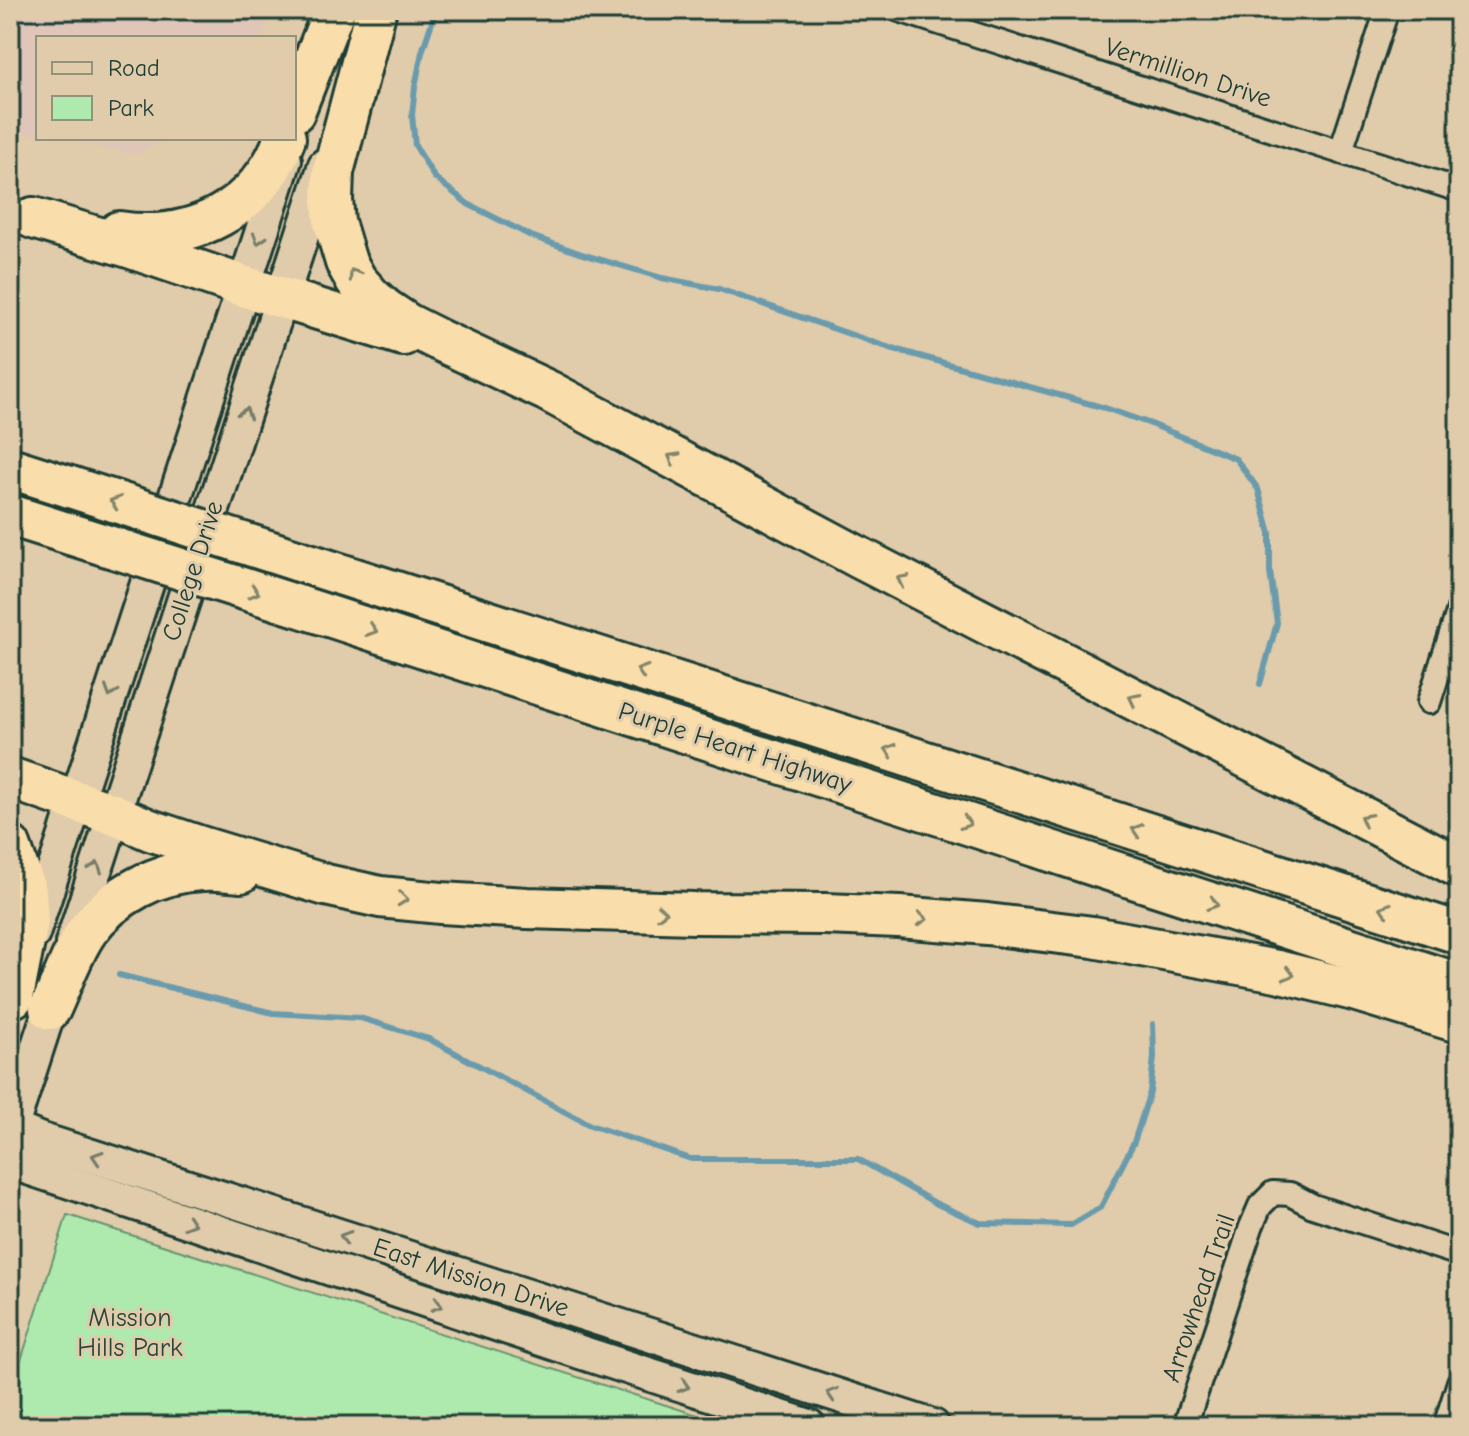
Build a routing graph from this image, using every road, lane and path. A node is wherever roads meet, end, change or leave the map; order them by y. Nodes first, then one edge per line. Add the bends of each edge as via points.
1 (334, 10) edge
2 (899, 10) edge
3 (1387, 10) edge
4 (375, 11) edge
5 (296, 107) edge
6 (296, 126) edge
7 (284, 140) edge
8 (291, 140) edge
9 (1341, 151) junction
10 (1459, 190) edge
11 (22, 216) edge
12 (243, 286) junction
13 (282, 298) junction
14 (487, 362) junction
15 (10, 468) edge
16 (10, 515) edge
17 (1459, 609) edge
18 (1429, 702) dead end
19 (10, 778) edge
20 (76, 801) junction
21 (113, 814) junction
22 (10, 846) edge
23 (1459, 867) edge
24 (326, 885) junction
25 (1459, 933) edge
26 (1459, 984) edge
27 (24, 1005) edge
28 (1459, 1022) edge
29 (10, 1129) edge
30 (10, 1162) edge
31 (1459, 1254) edge
32 (1459, 1382) edge
33 (809, 1426) edge
34 (933, 1426) edge
35 (1185, 1426) edge
36 (1445, 1426) edge

1 - 5 highway
1 - 6 main road
2 - 9 street, Vermillion Drive
3 - 9 street
4 - 13 main road, College Drive
14 -> 4 highway via 386,310 356,280 339,241 333,172
7 - 11 highway via 261,183 245,199 183,231 131,234
8 -> 12 main road, College Drive
9 - 10 street, Vermillion Drive
11 - 12 highway
12 - 13 highway
12 -> 20 main road, College Drive
13 - 14 highway
21 -> 13 main road, College Drive
23 -> 14 highway
25 -> 15 highway, Purple Heart Highway, bridge
16 -> 26 highway, Purple Heart Highway, bridge
17 - 18 street
19 - 20 highway
20 - 21 highway
20 - 27 main road, College Drive
21 - 24 highway
27 -> 21 main road, College Drive
22 - 27 highway via 26,891
24 - 27 highway via 204,869 150,881 115,901
24 -> 28 highway via 441,903 899,917 1093,937 1277,971
27 - 29 main road, College Drive
34 -> 29 main road, East Mission Drive
30 -> 33 main road, East Mission Drive
31 - 35 street, Arrowhead Trail via 1290,1194 1273,1193 1251,1227
32 - 36 street

